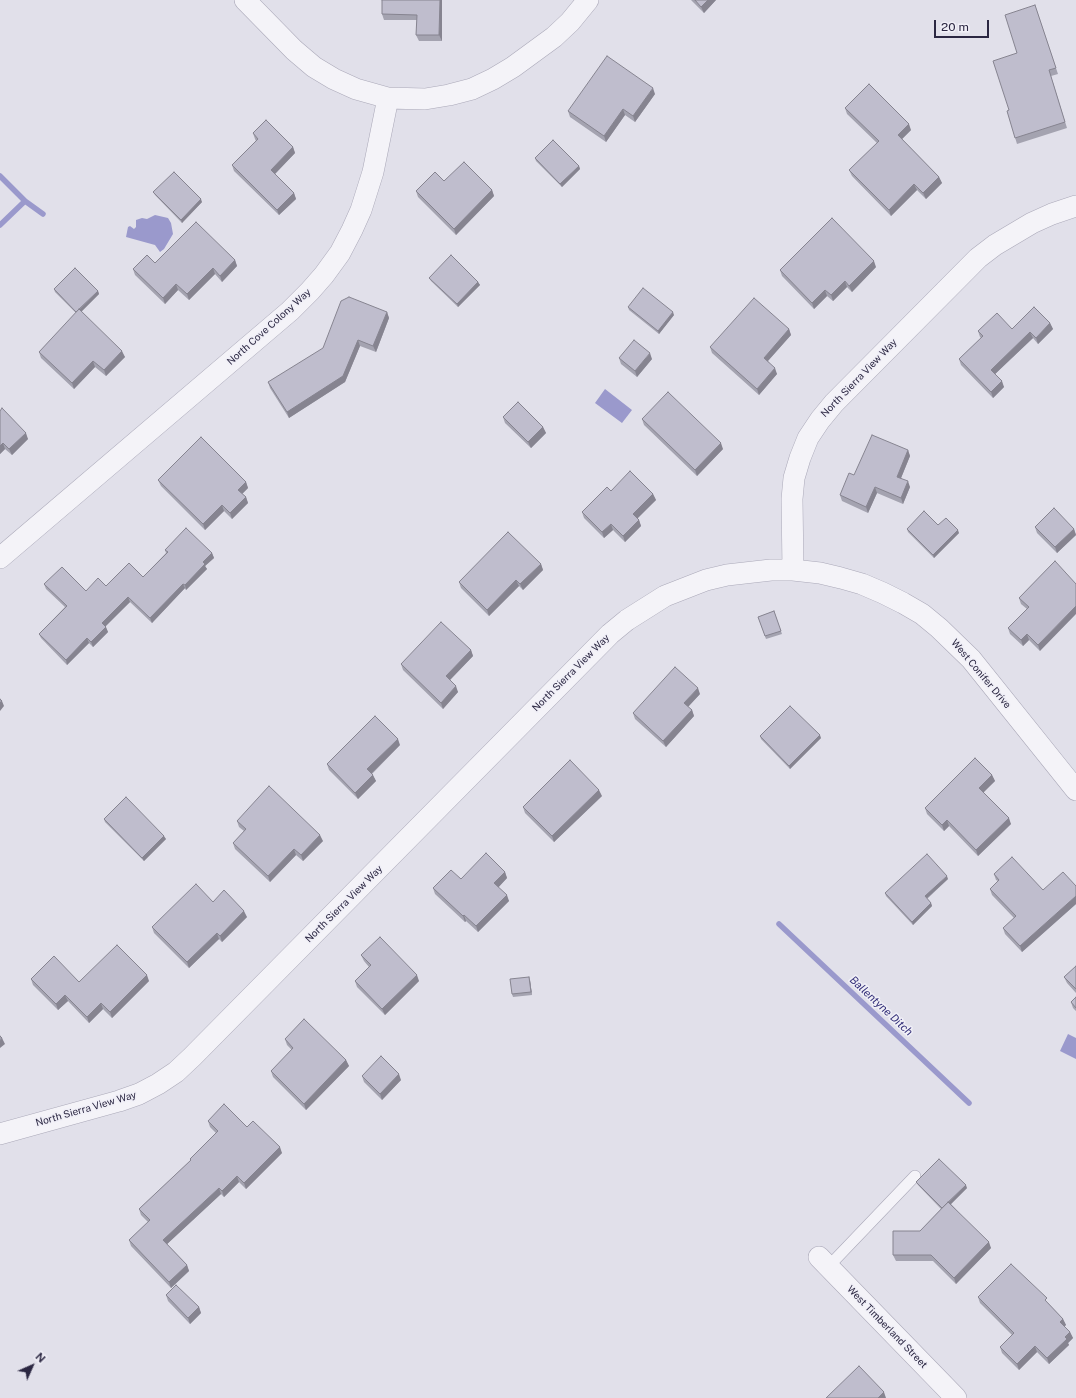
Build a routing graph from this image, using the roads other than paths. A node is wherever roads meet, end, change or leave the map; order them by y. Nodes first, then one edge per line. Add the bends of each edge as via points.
1 (245, 0) edge
2 (588, 0) edge
3 (388, 98) junction
4 (1076, 206) edge
5 (0, 558) edge
6 (793, 570) junction
7 (1076, 790) edge
8 (0, 1134) edge
9 (916, 1176) dead end
10 (823, 1262) joint
11 (956, 1398) edge

1 - 3 street via 314,67 356,89
2 - 3 street via 570,22 554,36 493,79 472,89 449,95
3 - 5 street, North Cove Colony Way via 373,172 361,210 340,253 324,275 290,311
4 - 6 street, North Sierra View Way via 1032,223 978,258 820,420 808,438 794,478
6 - 7 street, West Conifer Drive via 820,573 869,587 922,614 971,659
6 - 8 street, North Sierra View Way via 749,572 706,580 665,596 627,620 610,634 176,1072 139,1094
9 - 10 lane
10 - 11 street, West Timberland Street

